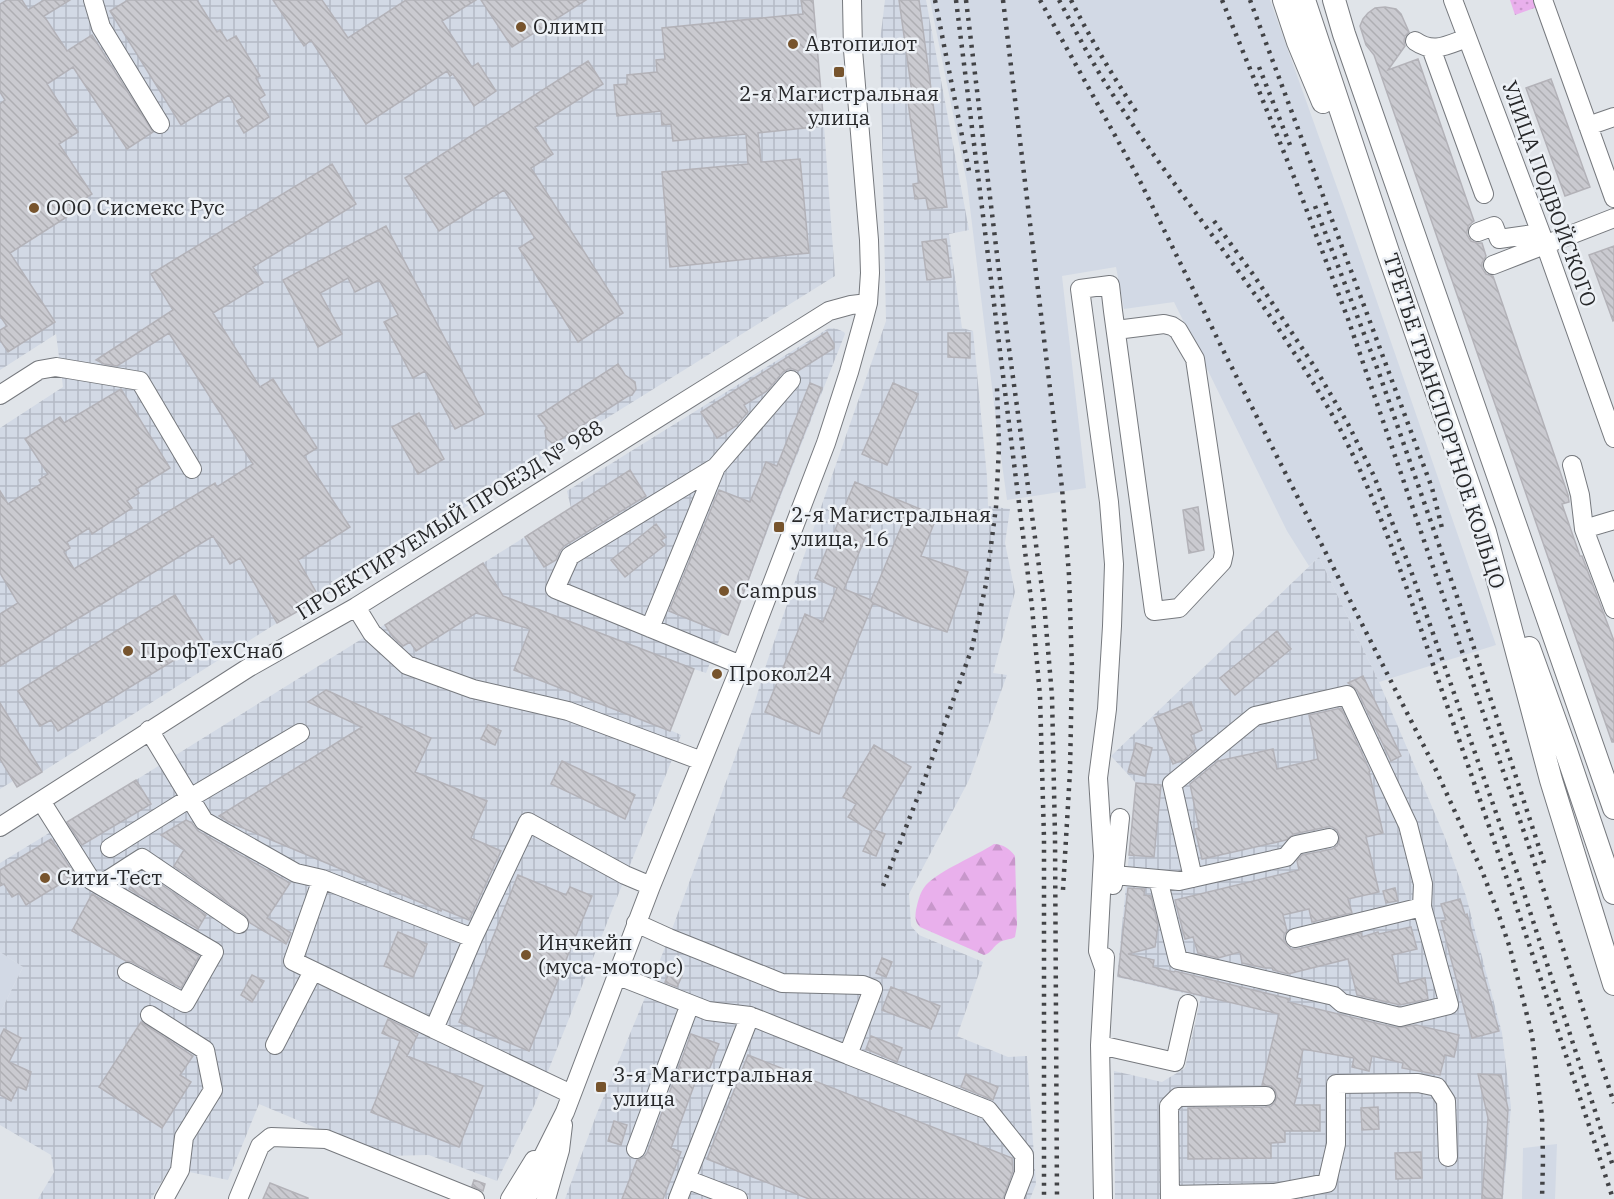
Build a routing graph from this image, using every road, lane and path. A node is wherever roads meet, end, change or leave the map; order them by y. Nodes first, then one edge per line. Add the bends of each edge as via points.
1 (93, 0) edge
2 (852, 0) edge
3 (1284, 0) edge
4 (1304, 0) edge
5 (1334, 0) edge
6 (1543, 0) edge
7 (1460, 3) edge
8 (1467, 38) junction
9 (1614, 117) edge
10 (160, 124) dead end
11 (1588, 126) junction
12 (1484, 194) dead end
13 (1614, 198) edge
14 (1614, 218) edge
15 (1478, 232) dead end
16 (1542, 239) junction
17 (1389, 255) junction
18 (1493, 266) dead end
19 (868, 303) junction
20 (1116, 330) junction
21 (791, 380) dead end
22 (0, 395) edge
23 (1614, 438) edge
24 (1572, 465) dead end
25 (716, 467) junction
26 (192, 469) dead end
27 (1614, 520) edge
28 (1584, 529) junction
29 (1485, 532) junction
30 (356, 607) junction
31 (1614, 609) edge
32 (650, 628) junction
33 (741, 665) junction
34 (149, 730) junction
35 (300, 733) dead end
36 (702, 761) junction
37 (190, 798) junction
38 (40, 801) junction
39 (1614, 808) edge
40 (1120, 818) dead end
41 (0, 827) edge
42 (1329, 838) dead end
43 (110, 848) dead end
44 (1114, 875) junction
45 (1193, 878) junction
46 (322, 879) junction
47 (1158, 879) junction
48 (100, 885) junction
49 (651, 886) junction
50 (1614, 893) edge
51 (1422, 907) junction
52 (636, 923) junction
53 (239, 924) dead end
54 (473, 938) junction
55 (1295, 938) dead end
56 (1104, 968) junction
57 (313, 971) junction
58 (127, 972) dead end
59 (616, 975) junction
60 (1614, 984) edge
61 (690, 1004) junction
62 (1188, 1004) dead end
63 (150, 1015) dead end
64 (750, 1016) junction
65 (434, 1029) junction
66 (275, 1045) dead end
67 (1100, 1045) junction
68 (848, 1055) junction
69 (571, 1094) junction
70 (1266, 1096) dead end
71 (564, 1114) junction
72 (636, 1149) dead end
73 (1448, 1157) dead end
74 (686, 1179) junction
75 (1170, 1197) edge
76 (468, 1198) edge
77 (164, 1199) edge
78 (238, 1199) edge
79 (510, 1199) edge
80 (527, 1199) edge
81 (546, 1199) edge
82 (678, 1199) edge
83 (738, 1199) edge
84 (1014, 1199) edge
85 (1103, 1199) edge

1 - 10 street via 101,27
2 - 19 street via 869,240
3 - 17 main road via 1307,64
4 - 17 main road, ТРЕТЬЕ ТРАНСПОРТНОЕ КОЛЬЦО
5 - 39 main road, ТРЕТЬЕ ТРАНСПОРТНОЕ КОЛЬЦО
6 - 11 street
7 - 8 street, УЛИЦА ПОДВОЙСКОГО
8 - 12 street via 1437,48 1423,45
8 - 16 street, УЛИЦА ПОДВОЙСКОГО
9 - 11 street
11 - 13 street
14 - 16 street
15 - 16 street via 1494,226 1499,240
16 - 18 street
16 - 23 street, УЛИЦА ПОДВОЙСКОГО
17 - 29 main road, ТРЕТЬЕ ТРАНСПОРТНОЕ КОЛЬЦО
19 - 30 street, ПРОЕКТИРУЕМЫЙ ПРОЕЗД № 988 via 829,311
19 - 33 street via 826,443
20 - 20 street via 1154,611 1179,608 1222,562 1224,553 1195,359 1172,326
20 - 56 street via 1110,285 1080,288 1114,564 1098,778 1103,856 1098,951
21 - 25 street
22 - 26 street via 39,370 56,367 140,381
24 - 28 street
25 - 32 street
25 - 32 street via 570,556 555,589
27 - 28 street
28 - 31 street
29 - 50 main road, ТРЕТЬЕ ТРАНСПОРТНОЕ КОЛЬЦО
29 - 60 main road, ТРЕТЬЕ ТРАНСПОРТНОЕ КОЛЬЦО via 1551,780
30 - 34 street, ПРОЕКТИРУЕМЫЙ ПРОЕЗД № 988
30 - 36 street via 372,633 406,665 472,689 568,711
32 - 33 street
33 - 36 street
34 - 37 street
34 - 38 street, ПРОЕКТИРУЕМЫЙ ПРОЕЗД № 988
35 - 37 street
36 - 49 street
37 - 43 street
37 - 46 street via 204,821 296,873
38 - 41 street, ПРОЕКТИРУЕМЫЙ ПРОЕЗД № 988
38 - 48 street via 91,880
40 - 44 street
42 - 45 street via 1296,845 1286,857
44 - 47 street
44 - 56 street
45 - 47 street
45 - 51 street via 1172,784 1255,716 1347,696 1408,825 1423,884
46 - 54 street
46 - 57 street via 293,962
47 - 51 street via 1178,960 1334,996 1342,1003 1400,1017 1449,1005
48 - 53 street via 142,858
48 - 58 street via 214,952 185,1003
49 - 52 street
49 - 54 street via 528,822
51 - 55 street
52 - 59 street
52 - 68 street via 782,983 873,989
54 - 65 street
56 - 67 street
57 - 65 street
57 - 66 street
59 - 61 street
59 - 69 street
61 - 64 street via 708,1011
61 - 72 street
62 - 67 street via 1175,1062
63 - 77 street via 205,1050 213,1090 184,1137 180,1170
64 - 68 street
64 - 74 street
65 - 69 street
67 - 85 street
68 - 84 street via 988,1110 1024,1155 1024,1173
69 - 71 street
70 - 75 street via 1178,1097 1169,1106
71 - 79 street
71 - 80 street
71 - 81 street via 560,1150
73 - 75 street via 1446,1101 1437,1087 1418,1083 1336,1084 1336,1144 1327,1183 1274,1193
74 - 82 street
74 - 83 street
76 - 78 street via 326,1139 271,1137 260,1146

